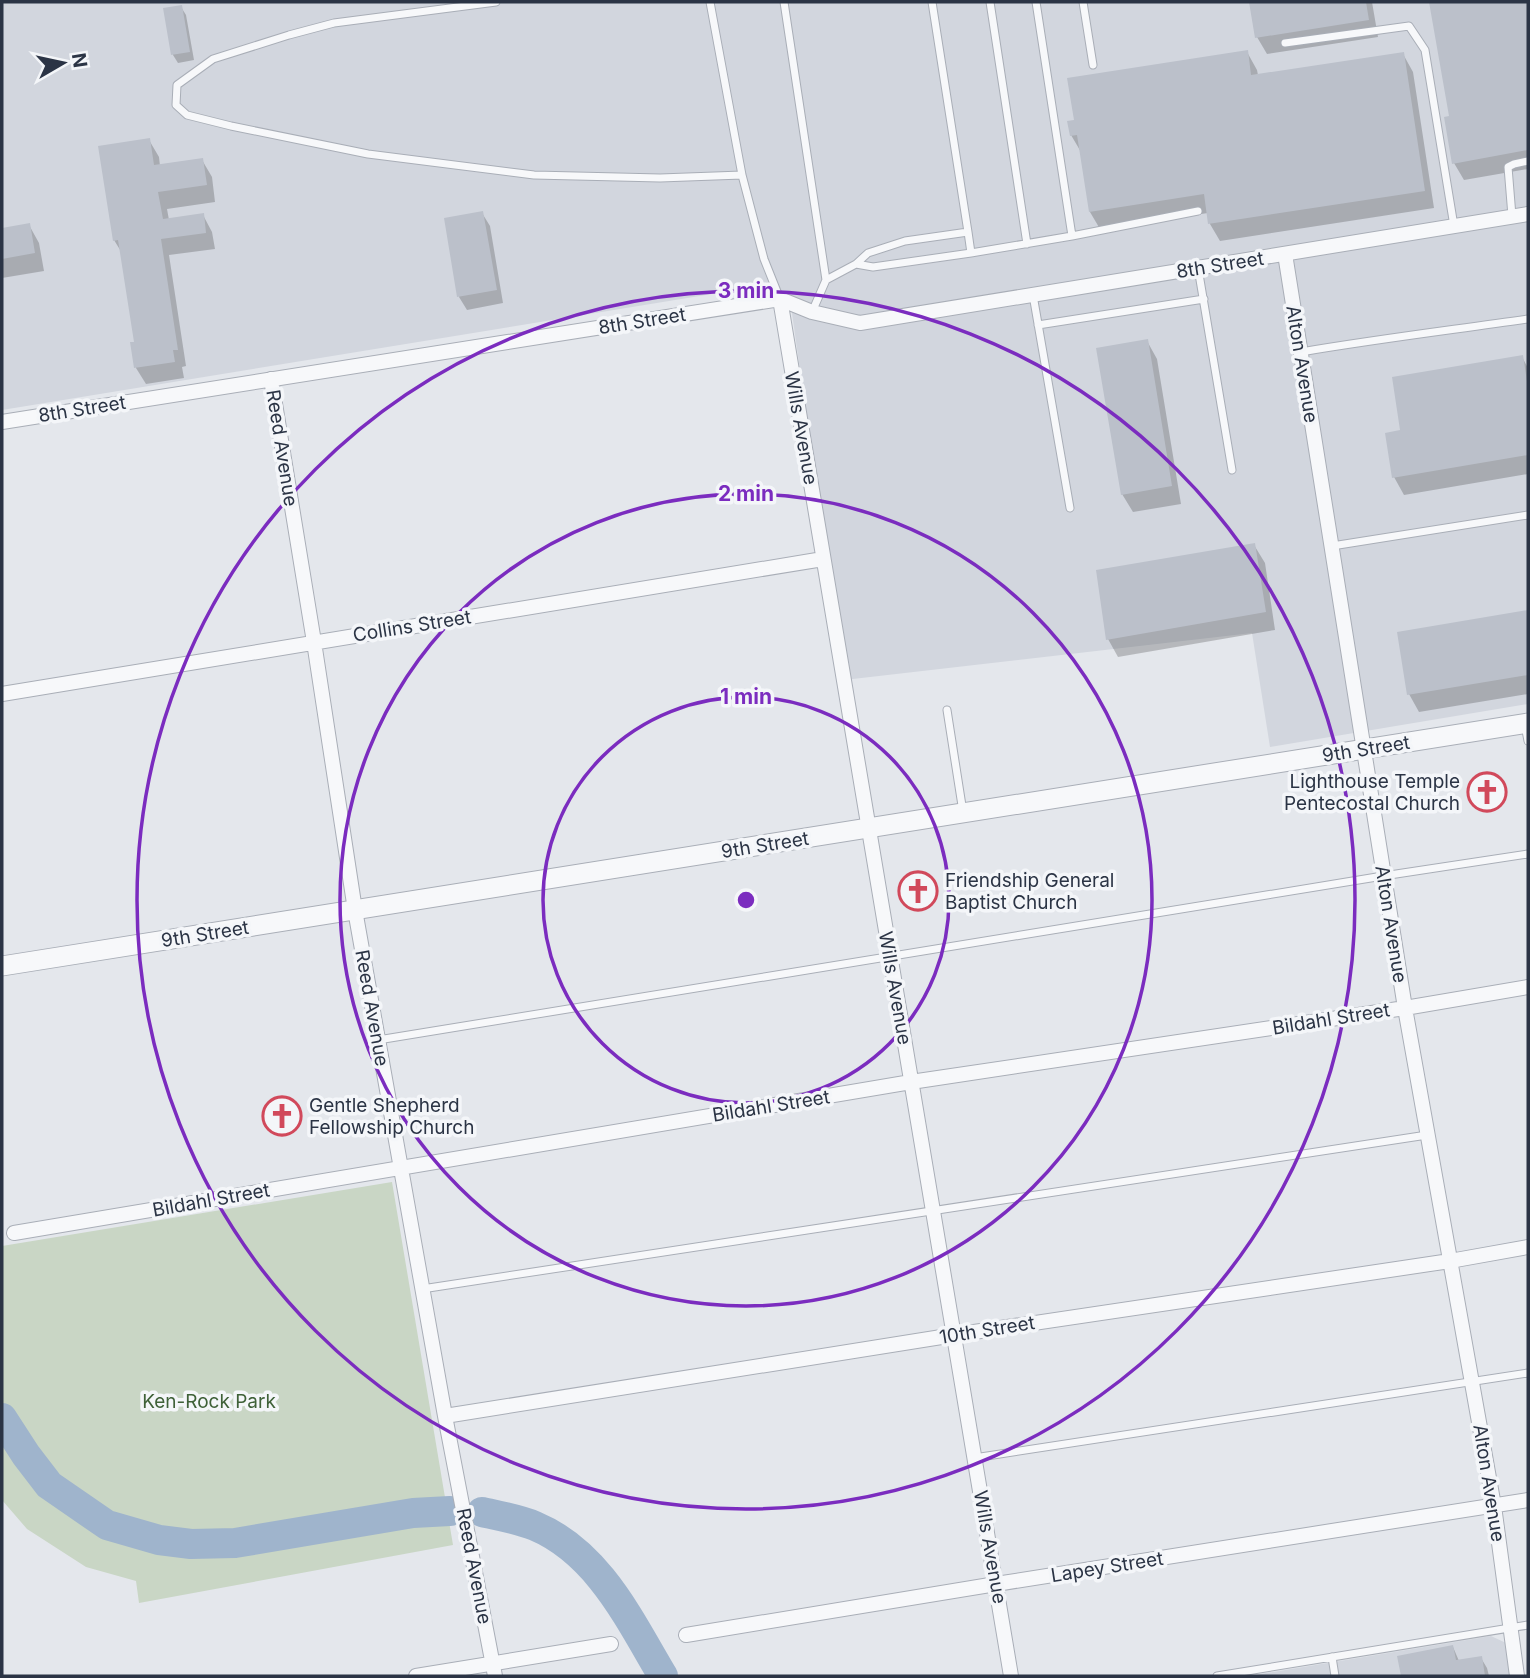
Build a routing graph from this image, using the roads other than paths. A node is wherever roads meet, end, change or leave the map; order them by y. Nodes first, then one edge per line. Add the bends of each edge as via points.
1 (496, 2) edge
2 (710, 2) edge
3 (784, 2) edge
4 (932, 2) edge
5 (989, 2) edge
6 (1036, 2) edge
7 (1083, 2) edge
8 (1285, 43) dead end
9 (1093, 65) dead end
10 (1528, 161) edge
11 (742, 175) junction
12 (1198, 211) dead end
13 (1528, 214) edge
14 (1512, 216) junction
15 (1454, 226) junction
16 (968, 232) junction
17 (1072, 236) junction
18 (1027, 244) junction
19 (971, 253) junction
20 (1285, 254) junction
21 (856, 264) junction
22 (1198, 268) junction
23 (826, 280) junction
24 (1033, 295) junction
25 (779, 299) junction
26 (1204, 299) junction
27 (812, 312) junction
28 (1528, 319) edge
29 (1038, 325) junction
30 (1300, 352) junction
31 (271, 379) junction
32 (2, 422) edge
33 (1232, 470) dead end
34 (1070, 508) dead end
35 (1528, 514) edge
36 (1331, 546) junction
37 (823, 559) junction
38 (314, 642) junction
39 (2, 694) edge
40 (947, 709) dead end
41 (1527, 729) edge
42 (1363, 749) junction
43 (963, 813) junction
44 (869, 828) junction
45 (1528, 854) edge
46 (1383, 876) junction
47 (355, 910) junction
48 (890, 956) junction
49 (2, 966) edge
50 (1528, 987) edge
51 (1405, 1008) junction
52 (378, 1040) junction
53 (911, 1083) junction
54 (1427, 1135) junction
55 (400, 1167) junction
56 (933, 1211) junction
57 (14, 1233) dead end
58 (1528, 1247) edge
59 (1450, 1261) junction
60 (422, 1289) junction
61 (954, 1335) junction
62 (1528, 1373) edge
63 (1471, 1381) junction
64 (445, 1416) junction
65 (974, 1458) junction
66 (1528, 1500) edge
67 (1494, 1506) junction
68 (996, 1584) junction
69 (1528, 1625) edge
70 (1510, 1628) junction
71 (686, 1635) dead end
72 (611, 1644) dead end
73 (1332, 1657) junction
74 (1286, 1665) junction
75 (494, 1670) edge
76 (416, 1676) edge
77 (1011, 1676) edge
78 (1217, 1676) edge
79 (1287, 1676) edge
80 (1335, 1676) edge
81 (1517, 1676) edge

1 - 11 lane via 334,23 213,59 177,85 176,105 187,115 343,149 534,175
2 - 11 lane
3 - 23 lane
4 - 16 lane
5 - 18 lane
6 - 17 lane
7 - 9 lane
8 - 15 lane via 1409,26 1425,50
10 - 14 lane via 1508,167
11 - 25 lane
12 - 17 lane
13 - 14 street, 8th Street
14 - 15 street, 8th Street
15 - 20 street, 8th Street
16 - 19 lane
16 - 21 lane via 905,241 868,253
17 - 18 lane
18 - 19 lane
19 - 21 lane via 873,267
20 - 22 street, 8th Street
20 - 30 street, Alton Avenue
21 - 23 lane
22 - 24 street, 8th Street
22 - 26 lane
23 - 27 lane
24 - 27 street, 8th Street via 860,323
24 - 29 lane
25 - 27 street, 8th Street
25 - 31 street, 8th Street
25 - 37 street, Wills Avenue
26 - 29 lane
26 - 33 lane
28 - 30 lane
29 - 34 lane
30 - 36 street, Alton Avenue
31 - 32 street, 8th Street
31 - 38 street, Reed Avenue
35 - 36 lane
36 - 42 street, Alton Avenue
37 - 38 street, Collins Street
37 - 44 street, Wills Avenue
38 - 39 street, Collins Street
38 - 47 street, Reed Avenue
40 - 43 lane
41 - 42 street, 9th Street
42 - 43 street, 9th Street
42 - 46 street, Alton Avenue
43 - 44 street, 9th Street
44 - 47 street, 9th Street
44 - 48 street, Wills Avenue
45 - 46 lane
46 - 48 lane
46 - 51 street, Alton Avenue
47 - 49 street, 9th Street
47 - 52 street, Reed Avenue
48 - 52 lane
48 - 53 street, Wills Avenue
50 - 51 street, Bildahl Street
51 - 53 street, Bildahl Street
51 - 54 street, Alton Avenue
52 - 55 street, Reed Avenue
53 - 55 street, Bildahl Street
53 - 56 street, Wills Avenue
54 - 56 lane
54 - 59 street, Alton Avenue
55 - 57 street, Bildahl Street
55 - 60 street, Reed Avenue
56 - 60 lane
56 - 61 street, Wills Avenue
58 - 59 street, 10th Street
59 - 61 street, 10th Street
59 - 63 street, Alton Avenue
60 - 64 street, Reed Avenue
61 - 64 street, 10th Street
61 - 65 street, Wills Avenue
62 - 63 lane
63 - 65 lane
63 - 67 street, Alton Avenue
64 - 75 street, Reed Avenue
65 - 68 street, Wills Avenue
66 - 67 street, Lapey Street
67 - 68 street, Lapey Street
67 - 70 street, Alton Avenue
68 - 71 street, Lapey Street
68 - 77 street, Wills Avenue
69 - 70 lane
70 - 73 lane
70 - 81 street, Alton Avenue
72 - 75 street
73 - 74 lane
73 - 80 lane
74 - 78 lane
74 - 79 lane
75 - 76 street

